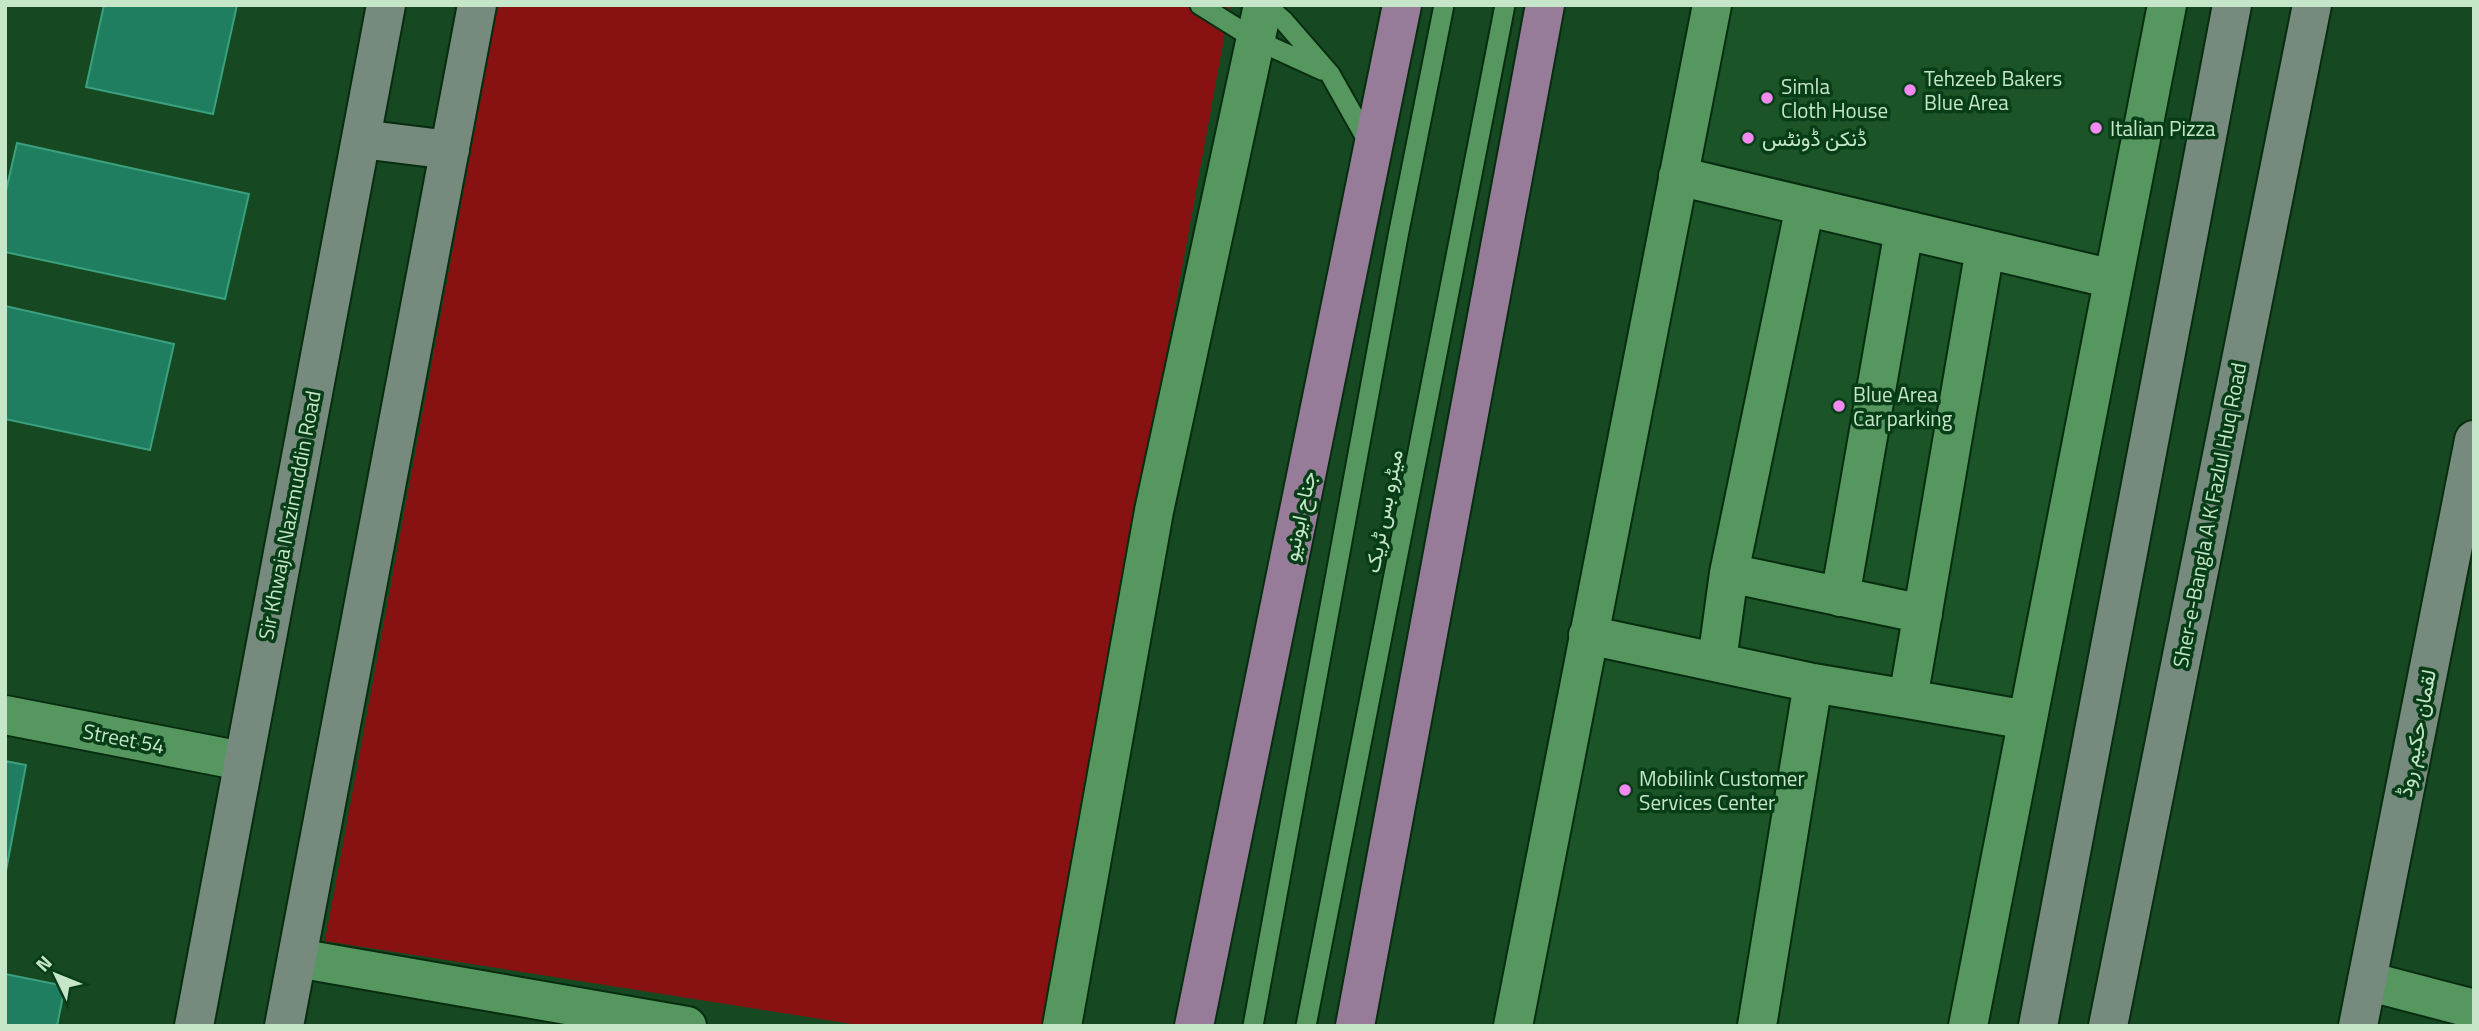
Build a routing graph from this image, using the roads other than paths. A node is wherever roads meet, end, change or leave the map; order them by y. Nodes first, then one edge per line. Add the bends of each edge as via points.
1 (386, 5) edge
2 (477, 5) edge
3 (1200, 5) edge
4 (1402, 5) edge
5 (1444, 5) edge
6 (1505, 5) edge
7 (1545, 5) edge
8 (1712, 5) edge
9 (2167, 5) edge
10 (2232, 5) edge
11 (2312, 5) edge
12 (1262, 17) edge
13 (1330, 74) junction
14 (360, 139) junction
15 (450, 150) junction
16 (1373, 152) junction
17 (1678, 176) junction
18 (1805, 206) junction
19 (1904, 230) junction
20 (1986, 249) junction
21 (2113, 279) junction
22 (2474, 440) edge
23 (1729, 573) junction
24 (1840, 597) junction
25 (1923, 614) junction
26 (1588, 635) junction
27 (1717, 661) junction
28 (1813, 683) junction
29 (1908, 699) junction
30 (5, 715) edge
31 (2027, 720) junction
32 (242, 761) junction
33 (297, 958) junction
34 (2367, 981) junction
35 (2474, 1009) edge
36 (194, 1026) edge
37 (284, 1026) edge
38 (687, 1026) edge
39 (1062, 1026) edge
40 (1195, 1026) edge
41 (1253, 1026) edge
42 (1306, 1026) edge
43 (1355, 1026) edge
44 (1513, 1026) edge
45 (1757, 1026) edge
46 (1968, 1026) edge
47 (2038, 1026) edge
48 (2108, 1026) edge
49 (2358, 1026) edge

1 - 14 main road, Sir Khwaja Nazimuddin Road
2 - 15 main road
3 - 12 lane
4 - 16 main road, جناح ایونیو
5 - 41 lane, میٹرو بس ٹریک
6 - 42 lane, میٹرو بس ٹریک
7 - 43 main road
8 - 17 street
9 - 21 street
10 - 47 main road
11 - 48 main road, Sher-e-Bangla A K Fazlul Huq Road
12 - 13 lane
12 - 13 lane via 1283,20
12 - 39 street via 1154,511
13 - 16 lane
14 - 15 main road
14 - 32 main road, Sir Khwaja Nazimuddin Road
15 - 33 main road
16 - 40 main road, جناح ایونیو
17 - 18 street
17 - 26 street
18 - 19 street
18 - 23 street
19 - 20 street
19 - 24 street
20 - 21 street
20 - 25 street
21 - 31 street
22 - 34 main road, لقمان حکیم روڈ
23 - 24 street
23 - 27 street
24 - 25 street
25 - 29 street
26 - 27 street
26 - 44 street
27 - 28 street
28 - 29 street
28 - 45 street
29 - 31 street
30 - 32 street, Street 54
31 - 46 street
32 - 36 main road, Sir Khwaja Nazimuddin Road
33 - 37 main road
33 - 38 street
34 - 35 street
34 - 49 main road, لقمان حکیم روڈ

